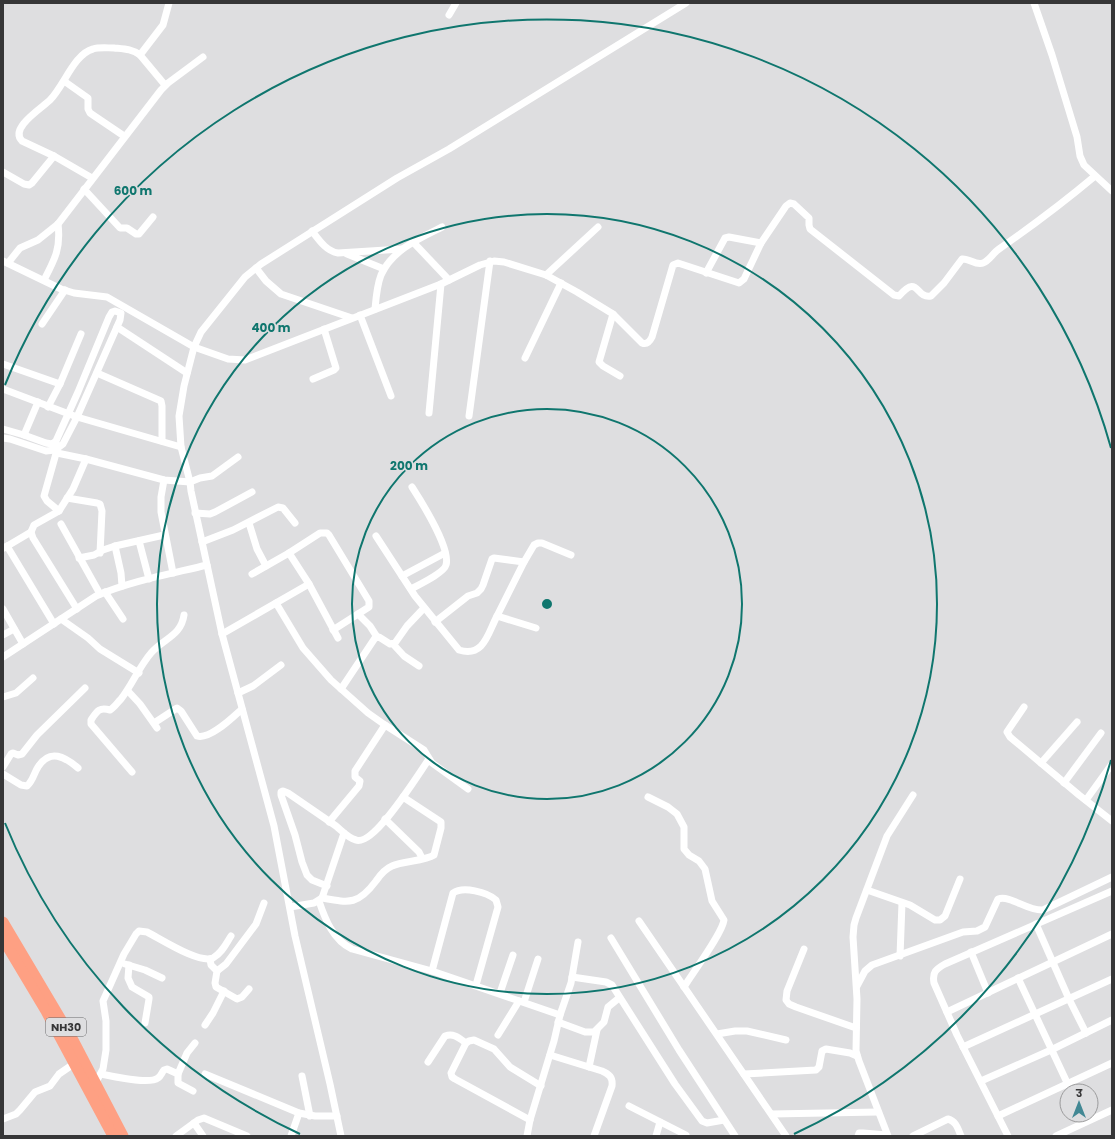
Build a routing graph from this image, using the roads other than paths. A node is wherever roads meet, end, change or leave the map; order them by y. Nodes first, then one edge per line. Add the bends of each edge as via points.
1 (169, 3) edge
2 (456, 3) edge
3 (686, 3) edge
4 (1034, 3) edge
5 (450, 15) dead end
6 (140, 54) junction
7 (203, 57) dead end
8 (64, 81) junction
9 (165, 85) junction
10 (124, 136) junction
11 (54, 156) junction
12 (3, 172) edge
13 (1095, 176) junction
14 (92, 178) junction
15 (84, 189) junction
16 (1112, 191) edge
17 (153, 217) dead end
18 (58, 224) junction
19 (442, 227) dead end
20 (598, 227) dead end
21 (312, 231) junction
22 (413, 242) junction
23 (761, 243) junction
24 (402, 249) junction
25 (345, 254) junction
26 (490, 261) junction
27 (5, 263) edge
28 (256, 268) junction
29 (384, 269) junction
30 (706, 273) junction
31 (546, 275) junction
32 (44, 280) junction
33 (449, 280) junction
34 (560, 283) junction
35 (441, 284) junction
36 (65, 290) junction
37 (375, 309) junction
38 (613, 314) junction
39 (360, 315) junction
40 (352, 318) junction
41 (42, 324) dead end
42 (117, 327) junction
43 (324, 329) junction
44 (81, 334) dead end
45 (194, 347) junction
46 (525, 358) dead end
47 (4, 367) edge
48 (97, 373) junction
49 (188, 373) junction
50 (620, 376) dead end
51 (314, 379) dead end
52 (60, 384) junction
53 (3, 389) edge
54 (391, 396) dead end
55 (38, 402) junction
56 (48, 407) junction
57 (429, 413) dead end
58 (69, 414) junction
59 (469, 416) dead end
60 (77, 417) junction
61 (3, 429) edge
62 (24, 435) junction
63 (3, 438) edge
64 (56, 440) junction
65 (162, 440) junction
66 (181, 447) junction
67 (57, 451) junction
68 (238, 457) dead end
69 (86, 459) junction
70 (164, 480) junction
71 (190, 482) junction
72 (412, 487) dead end
73 (252, 492) dead end
74 (67, 498) junction
75 (59, 511) junction
76 (196, 512) junction
77 (249, 523) junction
78 (295, 523) dead end
79 (61, 524) dead end
80 (31, 532) junction
81 (164, 535) junction
82 (376, 536) dead end
83 (139, 541) junction
84 (202, 542) junction
85 (115, 546) junction
86 (5, 547) edge
87 (100, 553) junction
88 (445, 553) junction
89 (289, 554) junction
90 (571, 555) dead end
91 (79, 558) junction
92 (524, 562) junction
93 (207, 565) junction
94 (266, 566) junction
95 (173, 573) junction
96 (252, 574) dead end
97 (402, 576) junction
98 (148, 580) junction
99 (309, 584) junction
100 (122, 586) junction
101 (411, 589) junction
102 (102, 593) junction
103 (276, 603) junction
104 (424, 608) junction
105 (3, 609) edge
106 (77, 609) junction
107 (358, 614) junction
108 (184, 615) dead end
109 (497, 616) junction
110 (61, 619) junction
111 (123, 619) dead end
112 (435, 622) junction
113 (54, 624) junction
114 (536, 628) dead end
115 (14, 629) junction
116 (333, 630) junction
117 (222, 634) junction
118 (3, 635) edge
119 (377, 637) junction
120 (338, 638) dead end
121 (23, 644) junction
122 (392, 644) junction
123 (3, 657) edge
124 (281, 665) dead end
125 (419, 666) dead end
126 (139, 672) junction
127 (33, 678) dead end
128 (85, 688) dead end
129 (341, 689) junction
130 (128, 691) junction
131 (238, 693) junction
132 (3, 697) edge
133 (1024, 708) dead end
134 (242, 709) junction
135 (1077, 722) dead end
136 (384, 725) junction
137 (1100, 733) dead end
138 (429, 759) junction
139 (1041, 763) junction
140 (1112, 764) edge
141 (3, 767) edge
142 (78, 768) dead end
143 (132, 772) dead end
144 (3, 774) edge
145 (1064, 783) junction
146 (468, 789) dead end
147 (913, 794) dead end
148 (403, 797) junction
149 (648, 797) dead end
150 (1086, 800) junction
151 (385, 819) junction
152 (1112, 820) edge
153 (329, 822) junction
154 (344, 833) junction
155 (422, 858) junction
156 (1112, 877) edge
157 (960, 880) dead end
158 (327, 886) junction
159 (867, 890) junction
160 (1111, 893) edge
161 (320, 899) junction
162 (264, 903) dead end
163 (902, 903) junction
164 (290, 907) junction
165 (3, 922) edge
166 (639, 922) dead end
167 (1036, 924) junction
168 (1112, 934) edge
169 (231, 936) dead end
170 (611, 938) dead end
171 (3, 939) edge
172 (578, 942) dead end
173 (804, 949) dead end
174 (971, 952) junction
175 (513, 955) dead end
176 (900, 956) junction
177 (210, 959) junction
178 (538, 959) dead end
179 (1052, 962) junction
180 (121, 963) junction
181 (129, 965) junction
182 (217, 971) junction
183 (432, 971) junction
184 (572, 977) junction
185 (162, 978) dead end
186 (1018, 978) junction
187 (1112, 979) edge
188 (476, 985) junction
189 (684, 986) junction
190 (857, 986) junction
191 (249, 989) dead end
192 (224, 991) junction
193 (988, 993) junction
194 (500, 994) junction
195 (619, 998) junction
196 (1069, 999) junction
197 (522, 1001) junction
198 (947, 1012) junction
199 (560, 1015) junction
200 (1035, 1015) junction
201 (1112, 1020) edge
202 (558, 1022) junction
203 (145, 1023) dead end
204 (205, 1025) dead end
205 (856, 1028) junction
206 (597, 1030) junction
207 (1086, 1033) junction
208 (717, 1034) junction
209 (498, 1035) dead end
210 (786, 1040) dead end
211 (195, 1043) dead end
212 (466, 1043) junction
213 (964, 1047) junction
214 (1052, 1050) junction
215 (550, 1055) junction
216 (857, 1056) junction
217 (428, 1062) dead end
218 (75, 1063) junction
219 (1112, 1063) edge
220 (589, 1067) junction
221 (178, 1074) junction
222 (205, 1074) dead end
223 (744, 1074) junction
224 (302, 1076) dead end
225 (98, 1078) junction
226 (981, 1081) junction
227 (1067, 1083) edge
228 (1078, 1083) edge
229 (541, 1086) junction
230 (193, 1091) dead end
231 (1059, 1092) edge
232 (629, 1106) dead end
233 (1112, 1110) edge
234 (878, 1112) junction
235 (299, 1113) junction
236 (772, 1114) junction
237 (310, 1116) junction
238 (337, 1116) junction
239 (998, 1116) junction
240 (1099, 1116) edge
241 (3, 1119) edge
242 (530, 1120) junction
243 (724, 1120) junction
244 (660, 1122) junction
245 (194, 1123) junction
246 (1083, 1123) edge
247 (925, 1133) edge
248 (686, 1135) dead end
249 (887, 1135) edge
250 (113, 1136) edge
251 (123, 1136) edge
252 (176, 1136) edge
253 (203, 1136) edge
254 (247, 1136) edge
255 (291, 1136) edge
256 (341, 1136) edge
257 (527, 1136) edge
258 (594, 1136) edge
259 (656, 1136) edge
260 (735, 1136) edge
261 (786, 1136) edge
262 (858, 1136) edge
263 (913, 1136) edge
264 (961, 1136) edge
265 (1008, 1136) edge
266 (1056, 1136) edge

1 - 6 street via 163,25
2 - 5 street
3 - 21 street
4 - 13 street via 1077,137 1080,156
6 - 8 street via 131,50 92,49 83,54
6 - 9 street
7 - 9 street
8 - 10 street via 88,98 90,113
8 - 11 street via 50,99 20,127 18,134 25,143
9 - 10 street
10 - 14 street
11 - 12 street via 29,185
11 - 14 street
13 - 16 street
13 - 23 street via 984,263 962,259 944,283 930,296 910,286 899,296 894,296 810,229 809,218 792,204 786,206
14 - 15 street
15 - 17 street via 120,228 127,228 139,234
15 - 18 street
18 - 27 street via 38,240 20,248
18 - 32 street via 57,253
19 - 22 street
20 - 31 street
21 - 25 street via 330,250
21 - 28 street
22 - 24 street
22 - 33 street
23 - 30 street via 729,236 725,238
23 - 30 street via 742,282
24 - 25 street
24 - 29 street
25 - 29 street
26 - 31 street via 504,262
26 - 33 street
26 - 59 street
27 - 32 street
28 - 40 street via 281,294
28 - 45 street via 245,277 201,332
29 - 37 street via 378,285
30 - 38 street via 678,263 674,265 652,337 646,344
31 - 34 street
32 - 36 street
33 - 35 street
34 - 38 street
34 - 46 street
35 - 37 street
35 - 57 street
36 - 41 street
36 - 45 street via 107,297
37 - 39 street
38 - 50 street via 600,362
39 - 40 street
39 - 54 street
40 - 43 street
42 - 48 street
42 - 49 street
42 - 58 street via 122,316 115,311 109,316
43 - 45 street via 241,361
43 - 51 street via 336,368
44 - 52 street
45 - 49 street
47 - 52 street
48 - 60 street
48 - 65 street via 161,401
49 - 66 street via 179,416
52 - 56 street
53 - 55 street
55 - 56 street
55 - 62 street
56 - 58 street
58 - 60 street
58 - 64 street
60 - 65 street
60 - 67 street
61 - 62 street
62 - 64 street via 49,444
63 - 67 street via 46,451
64 - 67 street
65 - 66 street
66 - 71 street
67 - 69 street
67 - 75 street via 44,496
68 - 71 street via 212,476
69 - 70 street
69 - 74 street
70 - 71 street
70 - 81 street via 160,512
71 - 76 street
72 - 88 street via 436,528
73 - 76 street via 210,514
74 - 75 street
74 - 87 street via 100,504
75 - 80 street via 34,525
76 - 84 street
77 - 78 street via 276,507 281,507
77 - 84 street
77 - 94 street via 257,549
79 - 91 street
80 - 86 street
80 - 106 street
81 - 83 street
81 - 95 street
82 - 97 street
83 - 85 street
83 - 98 street
84 - 93 street
85 - 87 street
85 - 100 street
86 - 113 street
87 - 91 street
88 - 97 street
88 - 101 street via 444,568
89 - 94 street
89 - 99 street
89 - 107 street via 320,533 329,535 369,602 369,607
90 - 92 street via 538,542
91 - 102 street
92 - 109 street
92 - 112 street via 492,559 483,585 477,593 468,596
93 - 95 street
93 - 117 street
94 - 96 street
95 - 98 street
97 - 101 street
98 - 100 street
99 - 103 street
99 - 116 street
100 - 102 street
101 - 104 street
102 - 106 street
102 - 111 street
103 - 117 street
103 - 129 street via 303,648
104 - 112 street
104 - 122 street
105 - 115 street
106 - 110 street
107 - 116 street
107 - 119 street
108 - 126 street via 179,629 152,652
109 - 112 street via 484,645 471,651 459,650
109 - 114 street
110 - 113 street
110 - 126 street via 100,649
113 - 121 street
115 - 118 street
115 - 121 street
116 - 120 street
117 - 131 street
119 - 122 street via 382,637
119 - 129 street
121 - 123 street
122 - 125 street
124 - 131 street via 253,686
126 - 130 street
127 - 132 street via 16,693
128 - 141 street via 37,735 22,754 11,754
129 - 136 street
130 - 134 street via 156,725 177,708 196,736 200,737 221,728
130 - 143 street via 110,710 100,709 90,722
131 - 134 street
133 - 139 street via 1008,728 1008,734
134 - 164 street via 274,826
135 - 139 street
136 - 138 street via 424,750
136 - 153 street via 355,771 355,777 360,781 359,786
137 - 145 street
138 - 146 street
138 - 148 street
139 - 145 street
140 - 150 street
142 - 144 street via 67,758 52,756 42,762 27,786
145 - 150 street
147 - 159 street via 887,836
148 - 151 street
148 - 155 street via 442,825 434,854
149 - 189 street via 677,814 684,827 684,849 700,861 705,869 711,898 724,920 712,944
150 - 152 street
151 - 154 street via 364,840 355,840
151 - 155 street
153 - 154 street
153 - 158 street via 288,793 281,792 306,875
154 - 158 street
155 - 161 street via 386,869 362,897 347,902
156 - 176 street via 1043,910 1033,910 1006,898 998,899 982,930 963,932
157 - 163 street via 945,916 940,920 935,920
158 - 161 street
159 - 163 street
159 - 190 street via 854,925
160 - 167 street
161 - 164 street via 314,903
161 - 183 street via 325,918 345,946 358,952
162 - 182 street via 256,924 226,964
163 - 176 street
164 - 238 street
165 - 225 highway, NH30
166 - 189 street
167 - 174 street
167 - 179 street
168 - 179 street
169 - 177 street via 220,952
170 - 243 street
171 - 218 highway, NH30
172 - 184 street
173 - 205 street via 786,1000 796,1007
174 - 193 street
174 - 198 street via 934,972 934,983
175 - 194 street
176 - 190 street via 868,968
177 - 180 street via 191,956 147,932 139,932 133,938
177 - 182 street via 211,966
178 - 197 street
179 - 186 street
179 - 196 street
180 - 181 street
180 - 225 street via 103,1001 106,1050 103,1070
181 - 185 street
181 - 203 street via 129,982 132,987 147,995 149,1000
182 - 192 street via 215,985
183 - 188 street
183 - 188 street via 453,893 466,889 488,895 496,900 498,907
184 - 195 street via 609,983
184 - 199 street
186 - 193 street
186 - 200 street
187 - 196 street
188 - 194 street
189 - 208 street
190 - 205 street
191 - 192 street via 237,999
192 - 204 street
193 - 198 street
194 - 197 street
195 - 206 street via 608,1007 604,1022
195 - 243 street via 702,1121 707,1123
196 - 200 street
196 - 207 street
197 - 199 street
197 - 209 street
198 - 213 street
199 - 202 street
200 - 213 street
200 - 214 street
201 - 207 street
202 - 206 street via 588,1033
202 - 215 street
205 - 216 street
206 - 220 street
207 - 214 street
208 - 210 street via 747,1031
208 - 223 street
211 - 221 street via 187,1053
212 - 217 street via 455,1036 445,1036
212 - 229 street via 474,1040 494,1048 510,1066
212 - 242 street via 451,1073 452,1077
213 - 226 street
214 - 226 street
214 - 227 street
215 - 220 street
215 - 229 street
216 - 223 street via 824,1050 816,1070
216 - 234 street
218 - 241 street via 59,1074 50,1086 35,1092 16,1114
218 - 250 highway, NH30
219 - 228 street
220 - 258 street via 609,1074 612,1081
221 - 225 street via 165,1070 158,1078 152,1080
221 - 230 street via 178,1083
222 - 235 street
223 - 236 street
224 - 237 street
225 - 251 highway, NH30
226 - 239 street
229 - 242 street
231 - 239 street
232 - 244 street
233 - 240 street
234 - 236 street
234 - 249 street
235 - 237 street
235 - 255 street
236 - 261 street
237 - 238 street
238 - 256 street
239 - 265 street
242 - 257 street
243 - 260 street
244 - 248 street
244 - 259 street
245 - 252 street
245 - 253 street
245 - 254 street via 201,1118 208,1119
246 - 266 street
247 - 263 street
247 - 264 street via 948,1119 956,1124
249 - 262 street via 862,1133

